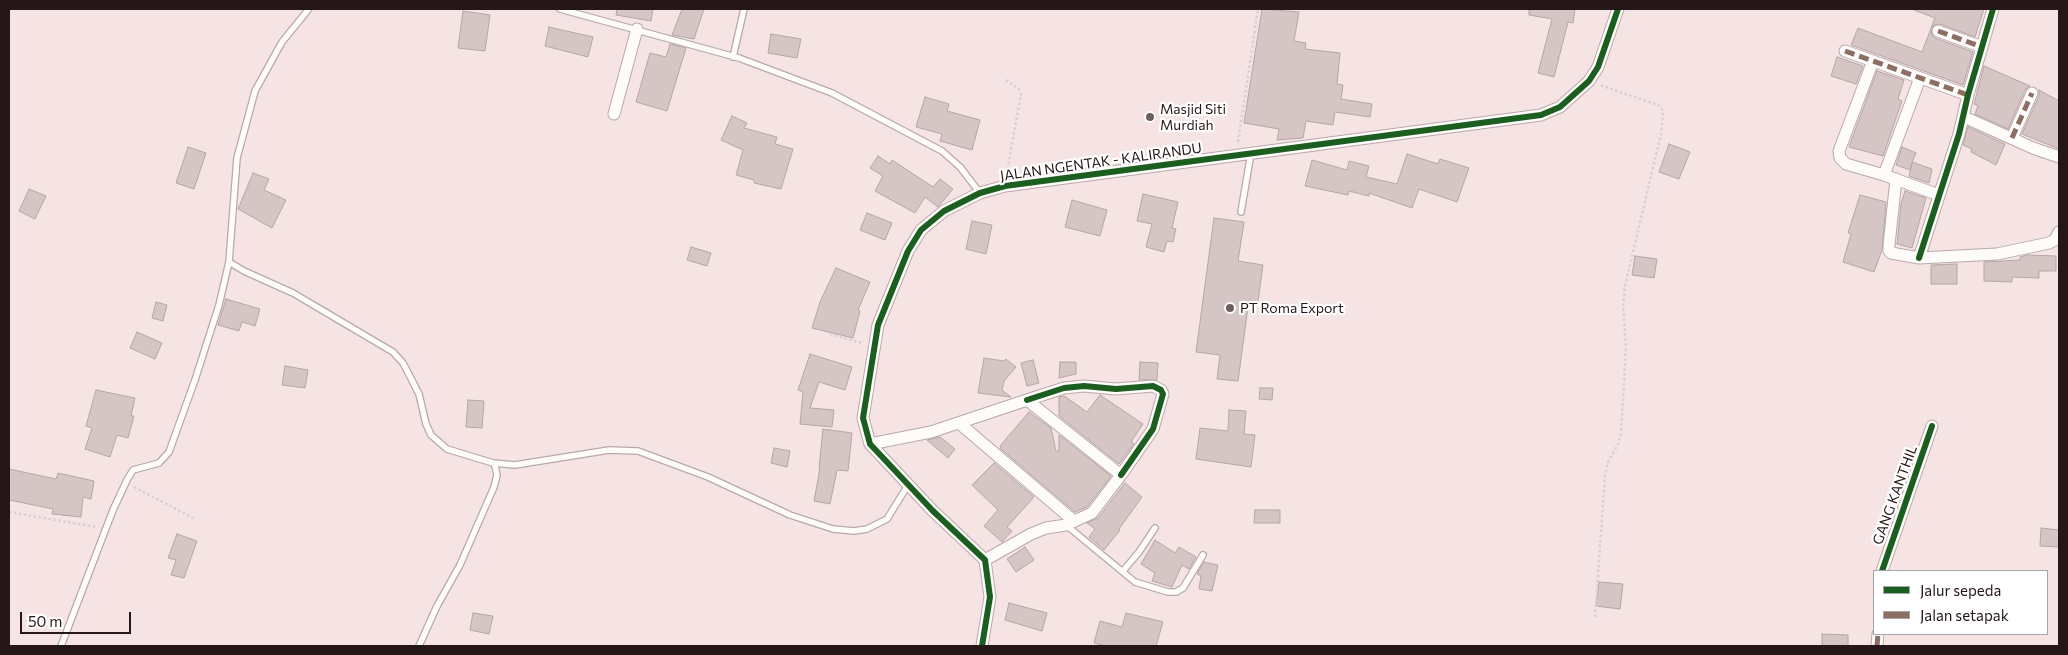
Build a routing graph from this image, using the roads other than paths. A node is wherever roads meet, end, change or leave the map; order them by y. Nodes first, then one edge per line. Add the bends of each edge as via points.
1 (308, 9) edge
2 (560, 9) edge
3 (744, 9) edge
4 (1618, 9) edge
5 (1994, 9) edge
6 (637, 29) junction
7 (1938, 31) dead end
8 (1982, 47) junction
9 (1845, 51) dead end
10 (733, 56) junction
11 (1873, 61) junction
12 (1920, 78) junction
13 (2032, 93) dead end
14 (1968, 95) junction
15 (614, 114) dead end
16 (1964, 117) junction
17 (2012, 138) junction
18 (1251, 154) junction
19 (2059, 158) edge
20 (1884, 175) junction
21 (1896, 179) junction
22 (980, 193) junction
23 (1939, 195) junction
24 (1241, 212) dead end
25 (2059, 232) edge
26 (1919, 258) junction
27 (229, 262) junction
28 (1027, 400) junction
29 (959, 424) junction
30 (1932, 426) dead end
31 (870, 444) junction
32 (493, 463) junction
33 (1121, 475) junction
34 (908, 485) junction
35 (1070, 523) junction
36 (1155, 528) dead end
37 (1203, 555) dead end
38 (985, 560) junction
39 (1882, 570) edge
40 (1123, 571) junction
41 (60, 646) edge
42 (419, 646) edge
43 (982, 646) edge

1 - 27 lane via 282,42 255,91 237,158
2 - 6 lane
3 - 10 lane
4 - 18 street, JALAN NGENTAK - KALIRANDU via 1598,67 1589,82 1560,107 1541,114
5 - 8 street
6 - 10 lane
6 - 15 street
7 - 8 street
8 - 14 street
9 - 11 street
10 - 22 lane via 832,93 942,152 960,167
11 - 12 street
11 - 20 street via 1839,150 1840,158 1846,164
12 - 14 street
12 - 20 street
13 - 17 street
14 - 16 street
16 - 17 street
16 - 23 street
17 - 19 street
18 - 22 street, JALAN NGENTAK - KALIRANDU via 1005,186
18 - 24 lane
20 - 21 street
21 - 23 street
21 - 26 street via 1888,251
22 - 31 street, JALAN NGENTAK - KALIRANDU via 944,211 921,230 908,251 878,324 863,418
23 - 26 street
25 - 26 street via 2049,243 2029,249
27 - 32 lane via 293,294 393,352 403,362 419,394 431,435 448,449
27 - 41 lane via 219,306 169,452 159,463 133,470 125,484
28 - 29 street
28 - 33 street
28 - 33 street via 1064,388 1084,386 1116,389 1153,386 1161,390 1163,394 1153,429
29 - 31 street
29 - 35 street
30 - 39 street, GANG KANTHIL
31 - 34 street, JALAN NGENTAK - KALIRANDU
32 - 34 lane via 515,465 609,450 638,451 708,477 790,514 833,529 854,531 867,529 887,519
32 - 42 lane via 497,475 494,487 460,565
33 - 35 street via 1092,513
34 - 38 street, JALAN NGENTAK - KALIRANDU
35 - 38 street via 1038,531
35 - 40 lane
36 - 40 lane
37 - 40 lane via 1183,588 1176,592 1135,582
38 - 43 street via 990,596

